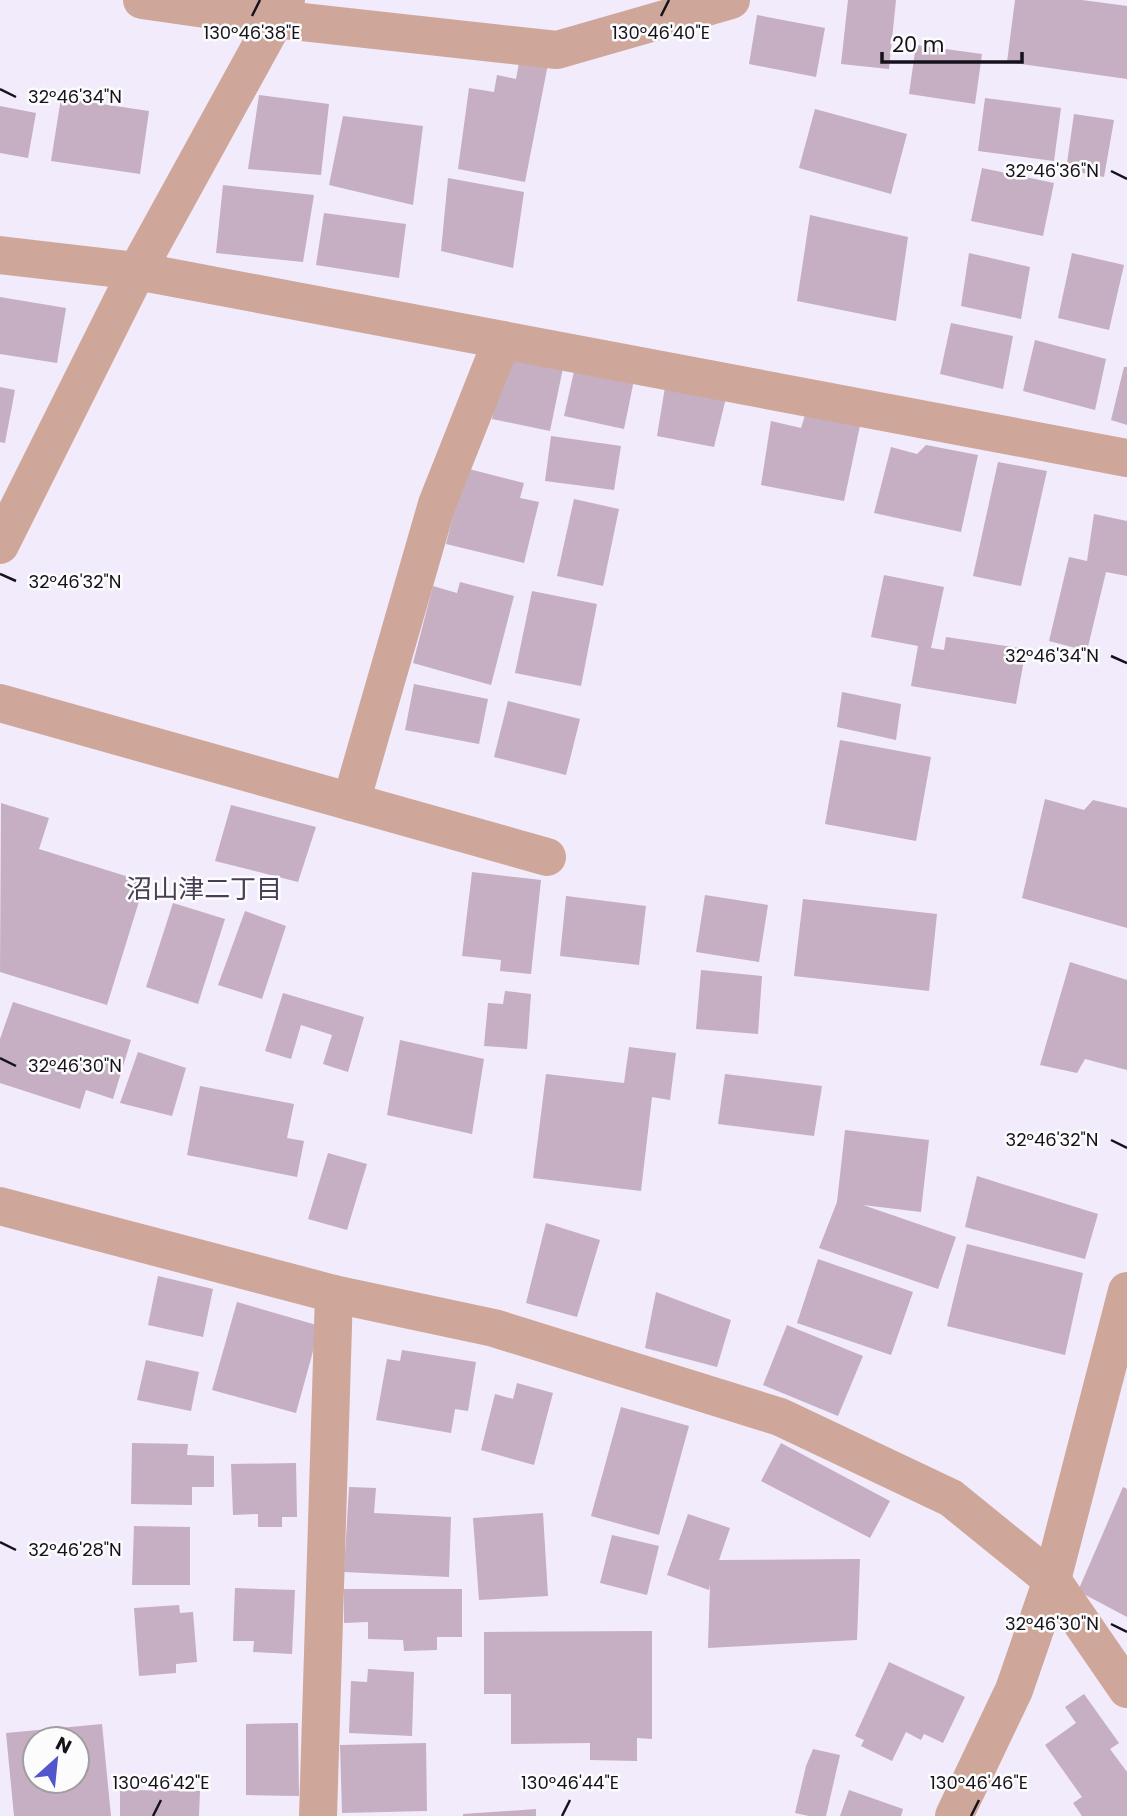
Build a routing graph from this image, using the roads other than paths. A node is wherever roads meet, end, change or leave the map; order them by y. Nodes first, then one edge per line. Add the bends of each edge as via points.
1 (142, 0) edge
2 (731, 0) edge
3 (280, 10) edge
4 (0, 255) edge
5 (137, 271) junction
6 (502, 340) junction
7 (1127, 458) edge
8 (0, 545) edge
9 (0, 703) edge
10 (351, 802) junction
11 (547, 857) dead end
12 (0, 1206) edge
13 (1127, 1290) edge
14 (334, 1294) junction
15 (1052, 1580) junction
16 (1127, 1689) edge
17 (318, 1816) edge
18 (954, 1816) edge

1 - 3 street
2 - 3 street via 557,50
3 - 5 street
4 - 5 street
5 - 6 street
5 - 8 street
6 - 7 street
6 - 10 street via 437,505
9 - 10 street
10 - 11 street
12 - 14 street
13 - 15 street
14 - 15 street via 494,1328 780,1417 951,1498
14 - 17 street
15 - 16 street
15 - 18 street via 1014,1690

